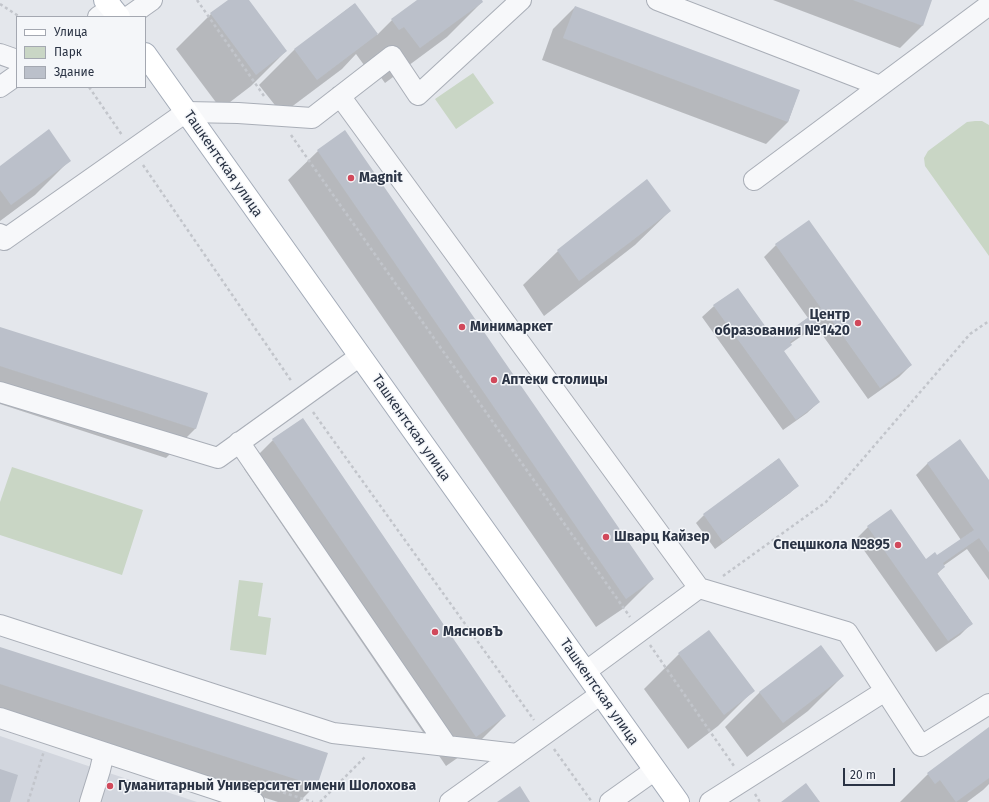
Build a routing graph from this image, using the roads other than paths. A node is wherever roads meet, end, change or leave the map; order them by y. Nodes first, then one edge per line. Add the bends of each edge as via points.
1 (152, 0) edge
2 (521, 0) edge
3 (657, 0) edge
4 (989, 5) edge
5 (112, 12) edge
6 (0, 54) edge
7 (146, 55) edge
8 (16, 60) edge
9 (16, 76) edge
10 (880, 86) junction
11 (0, 88) edge
12 (340, 96) junction
13 (186, 112) junction
14 (754, 180) dead end
15 (0, 234) edge
16 (360, 356) junction
17 (0, 392) edge
18 (239, 442) junction
19 (699, 588) junction
20 (0, 625) edge
21 (586, 672) junction
22 (885, 691) junction
23 (601, 694) junction
24 (989, 704) edge
25 (0, 718) edge
26 (447, 746) junction
27 (104, 753) junction
28 (517, 754) junction
29 (655, 770) junction
30 (90, 802) edge
31 (254, 802) edge
32 (450, 802) edge
33 (610, 802) edge
34 (678, 802) edge
35 (710, 802) edge

1 - 5 lane
2 - 12 lane via 418,95 392,56
3 - 10 lane
4 - 10 lane
6 - 8 lane
7 - 13 main road, Ташкентская улица
9 - 11 lane
10 - 14 lane
12 - 13 lane via 312,118
12 - 19 lane
13 - 15 lane via 4,240
13 - 16 main road, Ташкентская улица
16 - 18 lane
16 - 21 main road, Ташкентская улица
17 - 18 lane via 218,458
18 - 26 lane
19 - 21 lane
19 - 22 lane via 847,632
20 - 26 lane via 333,733
21 - 23 main road, Ташкентская улица
22 - 24 lane via 921,746
22 - 35 lane
23 - 28 lane
23 - 29 main road, Ташкентская улица
25 - 27 lane
26 - 28 lane
27 - 30 lane
27 - 31 lane
28 - 32 lane
29 - 33 lane
29 - 34 main road, Ташкентская улица

